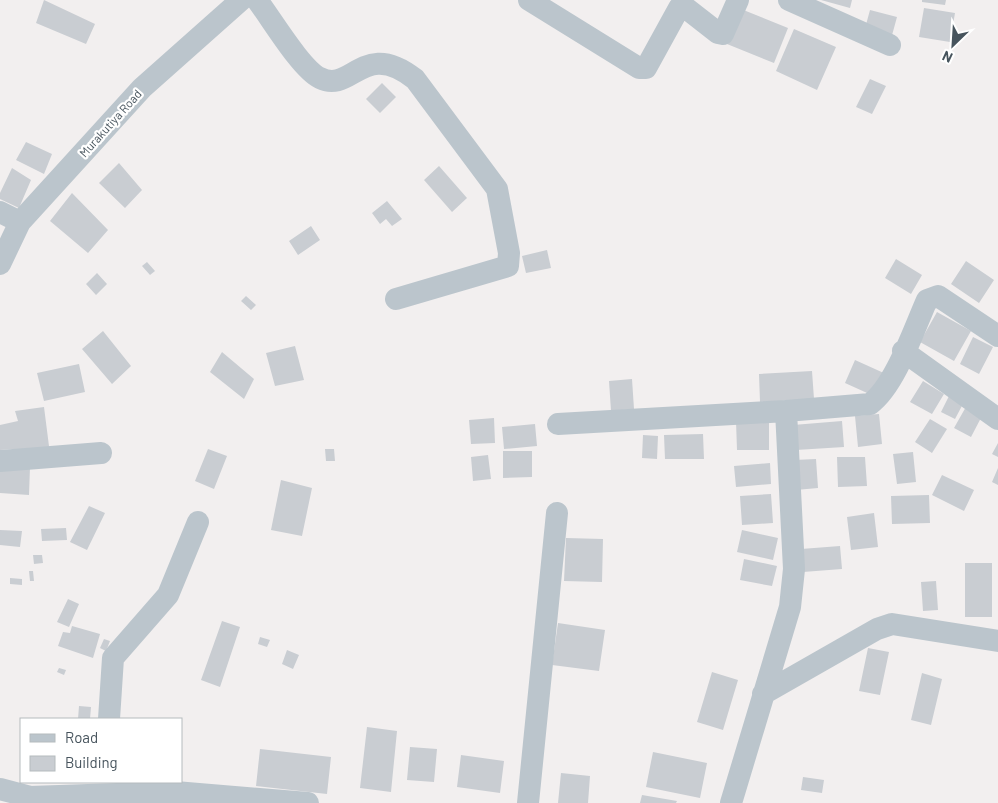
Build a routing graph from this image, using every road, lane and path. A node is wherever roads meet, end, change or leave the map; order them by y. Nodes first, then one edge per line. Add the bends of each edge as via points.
1 (244, 0) edge
2 (529, 0) edge
3 (738, 0) edge
4 (788, 0) edge
5 (890, 45) dead end
6 (0, 212) edge
7 (20, 222) junction
8 (0, 264) edge
9 (396, 299) dead end
10 (998, 336) edge
11 (904, 351) junction
12 (786, 411) junction
13 (998, 419) edge
14 (558, 424) dead end
15 (100, 453) dead end
16 (0, 461) edge
17 (557, 513) dead end
18 (198, 522) dead end
19 (998, 641) edge
20 (763, 694) junction
21 (109, 718) edge
22 (105, 788) edge
23 (0, 789) edge
24 (308, 803) edge
25 (528, 803) edge
26 (731, 803) edge

1 - 7 street, Murakutiya Road via 142,88
1 - 9 street via 320,79 342,80 356,70 376,63 388,63 402,69 415,79 497,189 509,253 508,266
2 - 3 street via 639,68 646,68 679,8 686,8 723,34
4 - 5 street
6 - 7 street
7 - 8 street, Murakutiya Road
10 - 11 street via 938,296 927,300
11 - 12 street via 889,383 880,397 870,404
11 - 13 street
12 - 14 street
12 - 20 street via 794,568 790,607
15 - 16 street
17 - 25 street
18 - 21 street via 168,595 113,658
19 - 20 street via 892,624 877,629
20 - 26 street
22 - 23 street via 30,797
22 - 24 street

